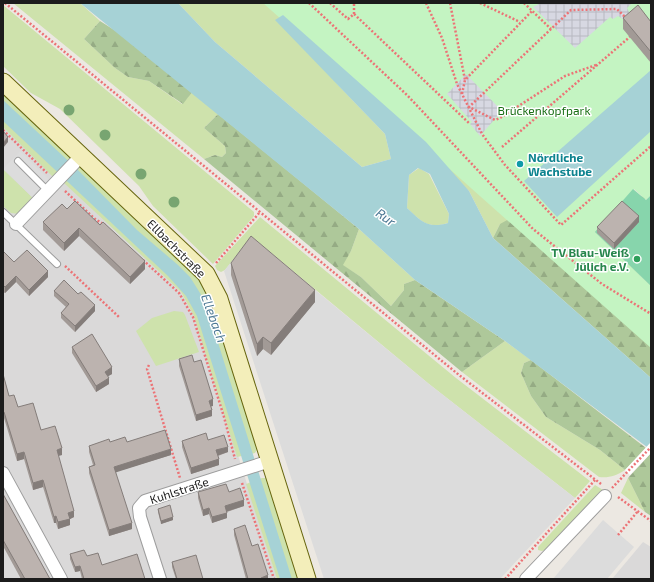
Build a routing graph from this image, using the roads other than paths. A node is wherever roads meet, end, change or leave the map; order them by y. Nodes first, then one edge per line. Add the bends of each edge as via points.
1 (3, 82) edge
2 (79, 159) junction
3 (18, 161) dead end
4 (55, 184) junction
5 (3, 212) edge
6 (16, 224) junction
7 (57, 264) road end
8 (264, 463) junction
9 (3, 473) edge
10 (605, 491) road end
11 (61, 579) edge
12 (160, 579) edge
13 (307, 579) edge
14 (526, 579) edge

1 - 2 main road, Ellbachstraße
2 - 4 street
2 - 8 main road, Ellbachstraße via 206,274 219,299
3 - 4 lane
4 - 6 street
5 - 6 lane
6 - 7 lane
8 - 12 street, Kuhlstraße via 145,501 139,508
8 - 13 main road, Ellbachstraße
9 - 11 street
10 - 14 street

